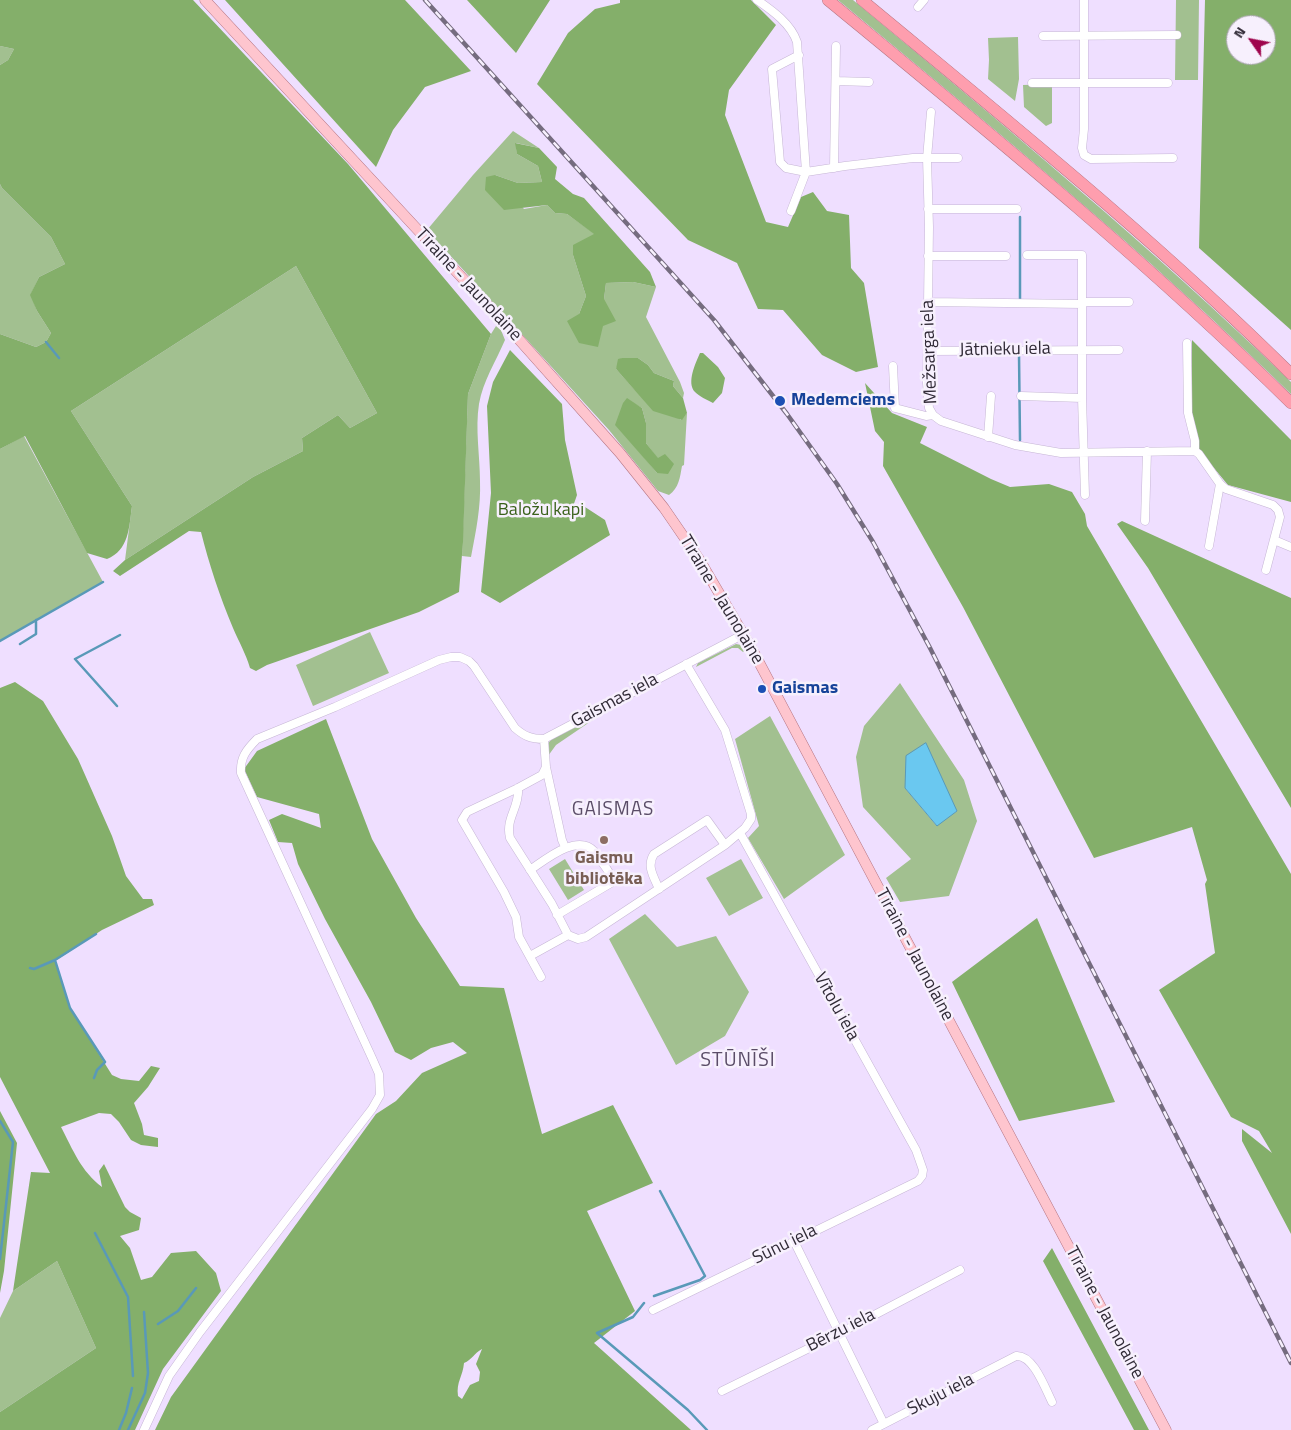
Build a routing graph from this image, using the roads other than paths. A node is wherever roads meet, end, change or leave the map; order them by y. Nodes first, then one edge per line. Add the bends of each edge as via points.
1 (206, 0) edge
2 (757, 0) edge
3 (828, 0) edge
4 (862, 0) edge
5 (924, 0) edge
6 (1084, 0) edge
7 (918, 7) dead end
8 (1084, 35) junction
9 (1178, 35) dead end
10 (1043, 36) dead end
11 (836, 46) dead end
12 (799, 55) junction
13 (836, 81) junction
14 (869, 82) dead end
15 (1084, 82) junction
16 (1032, 83) dead end
17 (1168, 83) dead end
18 (931, 112) dead end
19 (927, 158) junction
20 (958, 158) dead end
21 (1173, 158) dead end
22 (834, 168) junction
23 (806, 172) junction
24 (1016, 208) dead end
25 (928, 209) junction
26 (791, 211) dead end
27 (1027, 255) dead end
28 (928, 256) junction
29 (1006, 256) dead end
30 (928, 302) junction
31 (1128, 302) dead end
32 (1083, 303) junction
33 (1187, 344) dead end
34 (1083, 350) junction
35 (1119, 350) dead end
36 (928, 351) junction
37 (893, 366) dead end
38 (1291, 374) edge
39 (991, 396) dead end
40 (1022, 396) dead end
41 (1082, 398) junction
42 (1291, 403) edge
43 (933, 415) junction
44 (988, 437) junction
45 (1147, 451) junction
46 (1195, 451) junction
47 (1083, 452) junction
48 (1220, 484) junction
49 (1086, 495) dead end
50 (1145, 521) dead end
51 (1274, 540) junction
52 (1209, 546) dead end
53 (1291, 547) edge
54 (1266, 570) dead end
55 (744, 634) junction
56 (686, 664) junction
57 (544, 739) junction
58 (546, 767) junction
59 (518, 788) junction
60 (740, 833) junction
61 (725, 845) junction
62 (565, 847) junction
63 (530, 870) junction
64 (659, 889) junction
65 (557, 915) junction
66 (568, 935) junction
67 (530, 956) junction
68 (541, 977) dead end
69 (918, 1181) joint
70 (794, 1241) junction
71 (960, 1270) dead end
72 (653, 1310) dead end
73 (840, 1333) junction
74 (722, 1390) dead end
75 (1052, 1402) dead end
76 (884, 1424) junction
77 (144, 1430) edge
78 (872, 1430) edge
79 (1166, 1430) edge

1 - 55 main road, Tīraine - Jaunolaine via 620,452 664,508
2 - 12 street via 794,32
3 - 42 highway via 1075,205 1190,306
4 - 38 highway via 1150,243
5 - 7 street
6 - 8 street
8 - 9 street
8 - 10 street
8 - 15 street
11 - 13 street
12 - 23 street
12 - 23 street via 772,69 780,162 786,168
13 - 14 street
13 - 22 street
15 - 16 street
15 - 17 street
15 - 21 street via 1084,156 1091,159
18 - 19 street, Mežsarga iela
19 - 20 street
19 - 22 street
19 - 25 street, Mežsarga iela
22 - 23 street
23 - 26 street
24 - 25 street
25 - 28 street, Mežsarga iela
27 - 32 street via 1082,255
28 - 29 street
28 - 30 street, Mežsarga iela
30 - 32 street
30 - 36 street, Mežsarga iela
31 - 32 street
32 - 34 street
33 - 46 street via 1188,413
34 - 35 street, Jātnieku iela
34 - 36 street, Jātnieku iela
34 - 41 street
36 - 43 street, Mežsarga iela via 928,408
37 - 43 street via 895,408
39 - 44 street
40 - 41 street
41 - 47 street
43 - 44 street, Mežsarga iela via 941,421
44 - 47 street, Mežsarga iela via 1039,450
45 - 46 street, Mežsarga iela
45 - 47 street, Mežsarga iela
45 - 50 street
46 - 48 street
47 - 49 street
48 - 51 street via 1273,505 1278,510 1280,518
48 - 52 street
51 - 53 street
51 - 54 street
55 - 56 street, Gaismas iela
55 - 79 main road, Tīraine - Jaunolaine
56 - 57 street, Gaismas iela
56 - 60 street via 724,727 731,747 751,814
57 - 58 street
57 - 77 street via 524,736 515,728 479,671 460,657 430,664 257,739 244,755 241,774 372,1058 380,1095 169,1376
58 - 59 street via 542,775
58 - 62 street
59 - 63 street via 519,795 508,829
59 - 67 street via 467,812 462,820 504,892 516,917 519,937
60 - 61 street
60 - 69 street, Vītolu iela via 916,1150 923,1170
61 - 64 street
61 - 64 street via 708,820 654,854 650,869
62 - 63 street
62 - 65 street via 588,847 594,851 610,874 611,883
63 - 65 street
64 - 66 street via 586,937 578,940
65 - 66 street
66 - 67 street
67 - 68 street
69 - 70 street, Sūnu iela
70 - 72 street, Sūnu iela
70 - 73 street
71 - 73 street, Bērzu iela
73 - 74 street, Bērzu iela
73 - 76 street
75 - 76 street, Skuju iela via 1037,1373 1022,1356 1010,1359
76 - 78 street, Skuju iela

